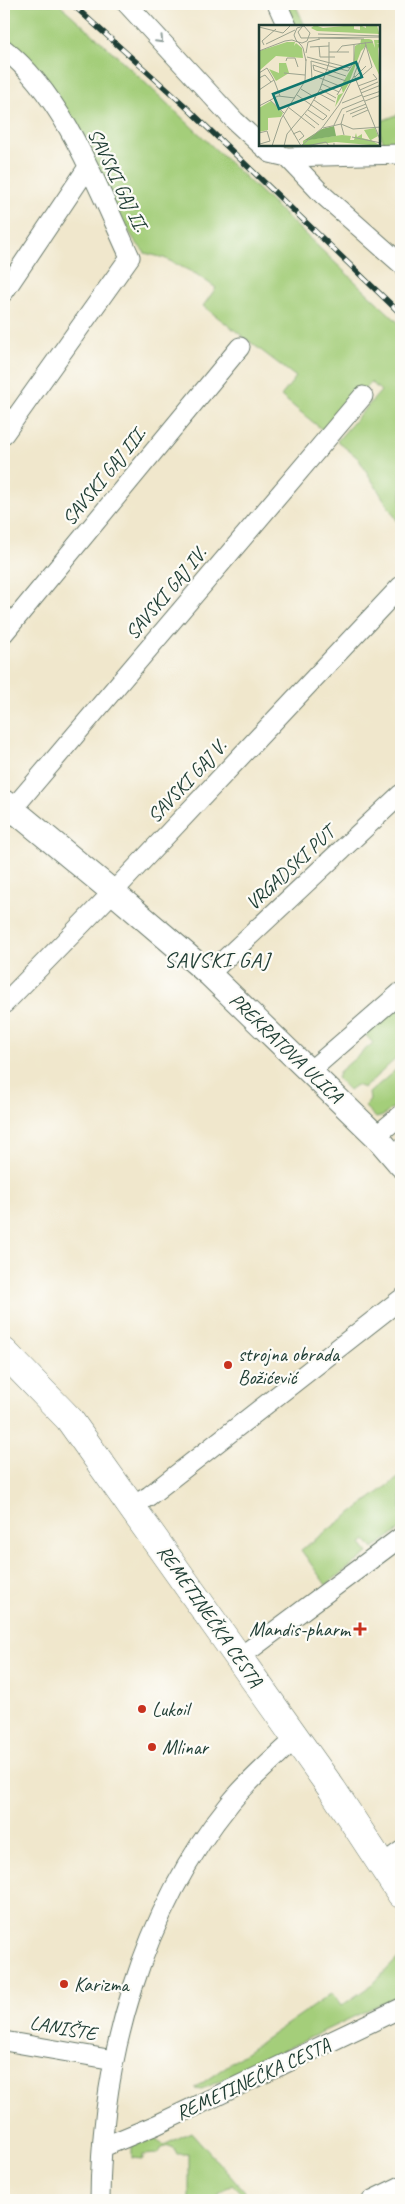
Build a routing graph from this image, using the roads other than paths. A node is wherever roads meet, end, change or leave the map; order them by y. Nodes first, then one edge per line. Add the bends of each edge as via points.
1 (127, 4) edge
2 (277, 4) edge
3 (287, 25) edge
4 (4, 49) edge
5 (259, 144) edge
6 (261, 146) edge
7 (339, 150) edge
8 (401, 154) edge
9 (287, 157) junction
10 (88, 167) junction
11 (401, 264) edge
12 (4, 292) edge
13 (240, 347) dead end
14 (363, 396) dead end
15 (4, 434) edge
16 (401, 586) edge
17 (4, 633) edge
18 (401, 794) edge
19 (6, 810) edge
20 (113, 892) junction
21 (209, 974) junction
22 (401, 992) edge
23 (4, 1004) edge
24 (310, 1072) junction
25 (401, 1115) edge
26 (376, 1136) junction
27 (401, 1165) edge
28 (401, 1298) edge
29 (4, 1352) edge
30 (134, 1506) junction
31 (401, 1537) edge
32 (240, 1658) junction
33 (296, 1738) junction
34 (392, 1858) edge
35 (401, 1894) edge
36 (401, 2008) edge
37 (4, 2040) edge
38 (114, 2060) junction
39 (102, 2147) junction
40 (401, 2186) edge
41 (100, 2200) edge
42 (372, 2200) edge

1 -> 5 street
2 - 3 street
4 - 10 street, SAVSKI GAJ II. via 35,78
6 - 9 street via 270,153
7 - 8 street
7 - 9 street
9 - 11 street via 318,190
10 - 12 street
10 - 15 street, SAVSKI GAJ II. via 130,257
13 - 17 street, SAVSKI GAJ III.
14 - 19 street, SAVSKI GAJ IV.
16 - 20 street, SAVSKI GAJ V.
18 - 21 street, VRGADSKI PUT
19 - 20 street, PREKRATOVA ULICA
20 - 21 street, PREKRATOVA ULICA
20 - 23 street, SAVSKI GAJ V.
21 - 24 street, PREKRATOVA ULICA
22 - 24 street
24 - 26 street, PREKRATOVA ULICA
25 - 26 street
26 - 27 street, PREKRATOVA ULICA
28 - 30 street
29 - 30 main road, REMETINEČKA CESTA via 70,1419
30 - 32 main road, REMETINEČKA CESTA
31 - 32 street
32 - 33 main road, REMETINEČKA CESTA
33 - 34 main road, REMETINEČKA CESTA via 332,1789
33 - 38 street via 232,1800 191,1859 132,1986
34 - 35 main road, REMETINEČKA CESTA
36 - 39 street, REMETINEČKA CESTA via 156,2125
37 - 38 street, LANIŠTE
38 - 39 street
39 - 41 street
40 - 42 street

